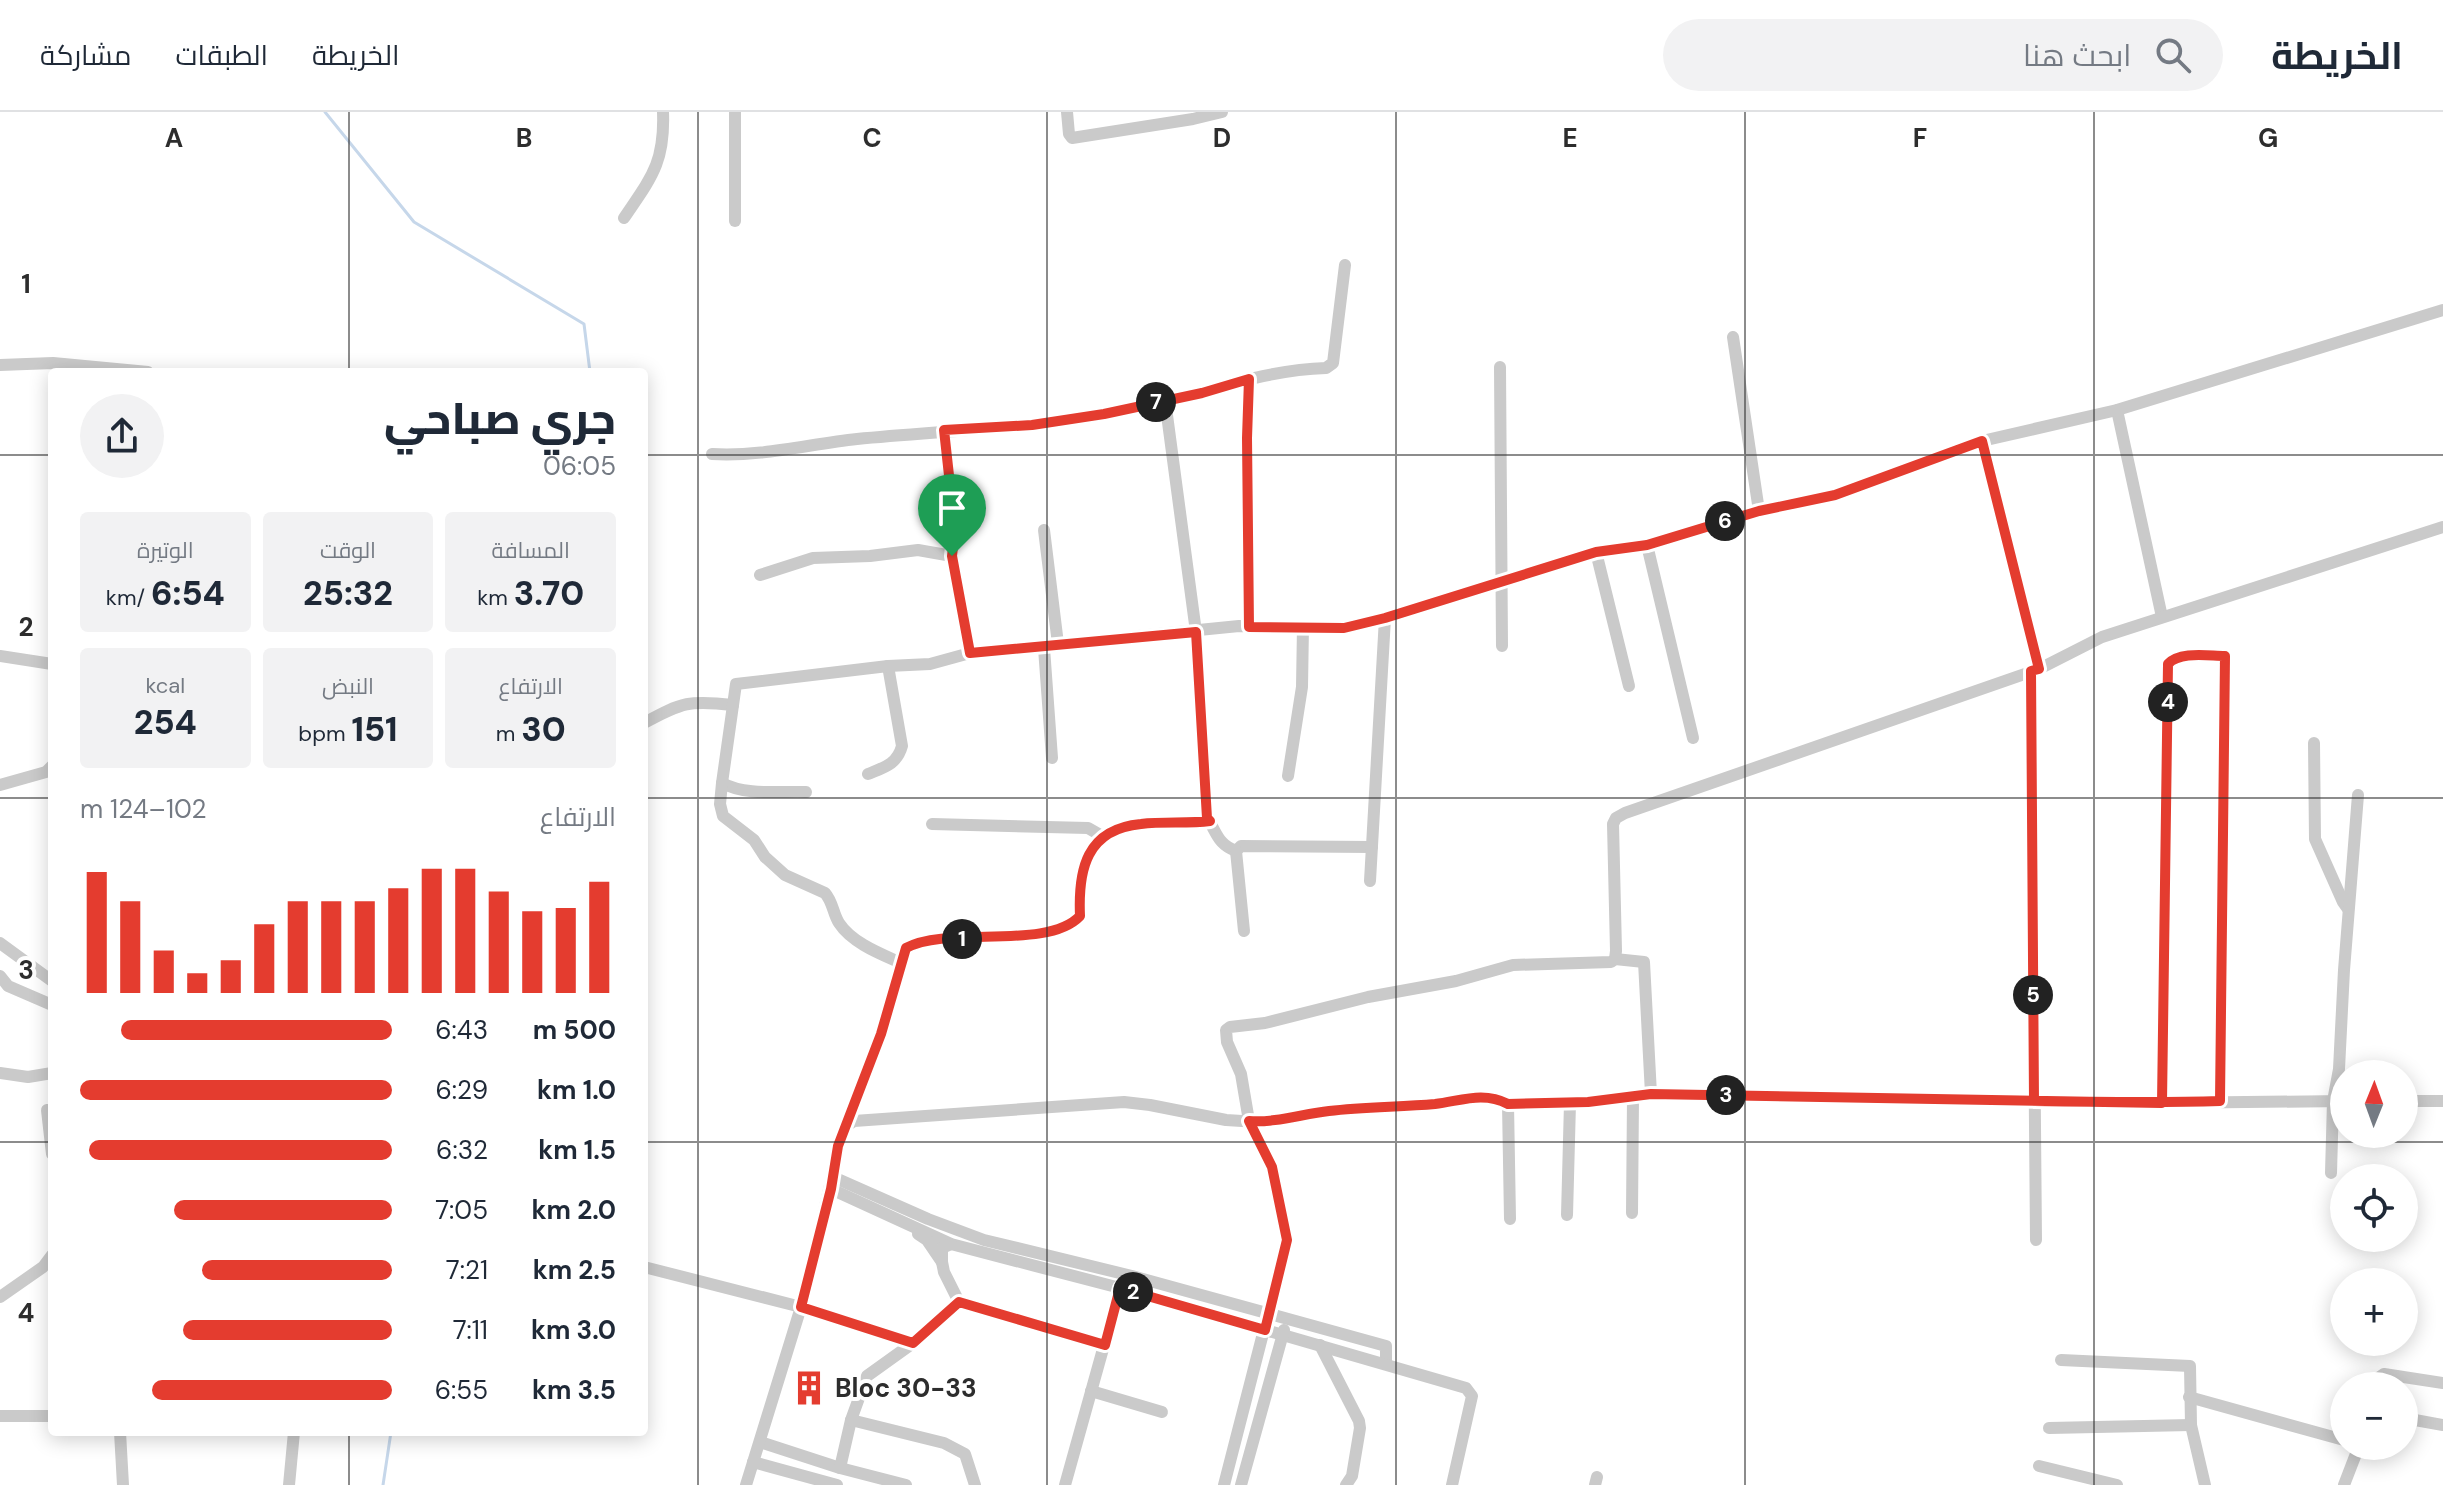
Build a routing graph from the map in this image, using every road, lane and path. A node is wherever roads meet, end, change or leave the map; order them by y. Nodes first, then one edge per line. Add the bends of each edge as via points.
1 (663, 112) edge
2 (735, 112) edge
3 (1067, 112) edge
4 (1222, 112) edge
5 (624, 218) dead end
6 (735, 221) dead end
7 (1345, 265) dead end
8 (2443, 310) edge
9 (1733, 337) dead end
10 (0, 365) edge
11 (1500, 367) dead end
12 (106, 368) edge
13 (1249, 379) junction
14 (1165, 400) junction
15 (2117, 410) junction
16 (944, 430) junction
17 (1982, 441) junction
18 (712, 454) dead end
19 (1759, 511) junction
20 (2443, 527) edge
21 (1044, 530) dead end
22 (1647, 545) junction
23 (1596, 552) junction
24 (952, 556) junction
25 (760, 575) dead end
26 (1501, 582) junction
27 (2162, 617) junction
28 (1385, 618) junction
29 (1303, 626) junction
30 (1249, 627) junction
31 (1196, 632) junction
32 (1058, 644) junction
33 (1502, 646) dead end
34 (1044, 648) junction
35 (970, 653) junction
36 (0, 656) edge
37 (48, 663) edge
38 (888, 666) junction
39 (2035, 670) junction
40 (1629, 686) dead end
41 (733, 705) junction
42 (648, 721) edge
43 (1693, 738) dead end
44 (2314, 743) dead end
45 (1052, 758) dead end
46 (48, 768) edge
47 (868, 774) dead end
48 (1288, 776) dead end
49 (722, 783) junction
50 (0, 785) edge
51 (806, 792) dead end
52 (2358, 795) dead end
53 (1210, 821) junction
54 (932, 824) dead end
55 (1102, 836) junction
56 (1372, 847) junction
57 (1236, 851) junction
58 (1370, 881) dead end
59 (2348, 909) junction
60 (1244, 931) dead end
61 (0, 943) edge
62 (1615, 959) junction
63 (901, 963) junction
64 (0, 976) edge
65 (48, 978) edge
66 (48, 1003) edge
67 (2340, 1060) edge
68 (0, 1073) edge
69 (48, 1074) edge
70 (1651, 1094) junction
71 (1633, 1098) junction
72 (2034, 1101) junction
73 (2220, 1101) junction
74 (2330, 1101) edge
75 (2418, 1101) edge
76 (2443, 1101) edge
77 (1570, 1103) junction
78 (2162, 1103) junction
79 (1508, 1104) junction
80 (47, 1110) dead end
81 (48, 1119) edge
82 (1249, 1121) junction
83 (844, 1127) junction
84 (832, 1183) junction
85 (1632, 1213) dead end
86 (1567, 1215) dead end
87 (895, 1219) junction
88 (1510, 1219) dead end
89 (2036, 1240) dead end
90 (951, 1244) junction
91 (48, 1260) edge
92 (942, 1262) junction
93 (648, 1268) edge
94 (1120, 1288) junction
95 (0, 1297) edge
96 (959, 1302) junction
97 (801, 1307) junction
98 (1269, 1314) junction
99 (1287, 1319) junction
100 (1265, 1330) junction
101 (1282, 1335) junction
102 (913, 1343) junction
103 (1105, 1345) junction
104 (1320, 1345) junction
105 (2061, 1360) dead end
106 (1386, 1363) junction
107 (2418, 1379) edge
108 (2443, 1383) edge
109 (1091, 1391) junction
110 (2189, 1397) junction
111 (1162, 1412) dead end
112 (0, 1416) edge
113 (48, 1416) edge
114 (851, 1420) junction
115 (2418, 1421) edge
116 (2191, 1425) junction
117 (2443, 1425) edge
118 (2049, 1428) dead end
119 (120, 1436) edge
120 (294, 1436) edge
121 (2330, 1436) edge
122 (760, 1442) junction
123 (2354, 1460) edge
124 (753, 1462) junction
125 (2039, 1466) dead end
126 (840, 1468) junction
127 (123, 1485) edge
128 (289, 1485) edge
129 (746, 1485) edge
130 (837, 1485) edge
131 (906, 1485) edge
132 (975, 1485) edge
133 (1065, 1485) edge
134 (1224, 1485) edge
135 (1241, 1485) edge
136 (1346, 1485) edge
137 (1452, 1485) edge
138 (2117, 1485) edge
139 (2205, 1485) edge
140 (2344, 1485) edge

1 - 5 street via 658,166
2 - 6 street
3 - 4 street via 1072,138
7 - 13 street via 1333,363
8 - 15 street
9 - 19 street
10 - 12 street
11 - 26 street
13 - 14 street
13 - 30 street
14 - 16 street via 1032,425
14 - 31 street
15 - 17 street
15 - 27 street
16 - 18 street
16 - 24 street via 955,530
17 - 19 street via 1835,495
17 - 39 street
19 - 22 street
20 - 27 street
21 - 32 street
22 - 23 street
22 - 43 street
23 - 26 street
23 - 40 street
24 - 25 street via 918,550 813,558
24 - 35 street
26 - 28 street
26 - 33 street
27 - 39 street via 2102,637
28 - 29 street via 1344,628
28 - 56 street
29 - 30 street
29 - 48 street via 1302,687
30 - 31 street
31 - 32 street
31 - 53 street
32 - 34 street
34 - 35 street
34 - 45 street
35 - 38 street via 930,664
36 - 37 street
38 - 41 street via 736,684
38 - 47 street via 902,746 893,764
39 - 62 street via 1616,818
39 - 72 street
41 - 42 street via 676,705
41 - 49 street
44 - 59 street via 2315,839
46 - 50 street
49 - 51 street via 748,791
49 - 63 street via 723,816 785,875 825,893 846,931
52 - 59 street
53 - 55 street via 1138,824
53 - 57 street via 1215,835
54 - 55 street via 1088,828
55 - 63 street via 1080,882 1080,916 1074,923 1032,933 911,945
56 - 57 street via 1241,846
56 - 58 street
57 - 60 street
59 - 67 street
61 - 65 street
62 - 70 street via 1644,962
62 - 82 street via 1513,965 1230,1027 1227,1042 1241,1074
63 - 83 street via 881,1034
64 - 66 street via 8,986
68 - 69 street
70 - 71 street
70 - 72 street
71 - 77 street
71 - 85 street
72 - 78 street
72 - 89 street
73 - 74 street
73 - 78 street
73 - 78 street via 2225,656 2180,657 2168,664
75 - 76 street
77 - 79 street
77 - 86 street
79 - 82 street via 1476,1097
79 - 88 street
80 - 81 street
82 - 83 street via 1124,1102 854,1121
82 - 98 street via 1272,1167 1287,1240
83 - 84 street
84 - 87 street
84 - 97 street
84 - 98 street via 984,1240
87 - 90 street
87 - 92 street via 927,1240
90 - 92 street via 942,1248
90 - 94 street
91 - 95 street
92 - 96 street
93 - 97 street
94 - 100 street
94 - 103 street
96 - 102 street
96 - 103 street
97 - 102 street
97 - 122 street
98 - 99 street
98 - 100 street
99 - 101 street
99 - 106 street via 1386,1346
100 - 101 street
100 - 134 street
101 - 104 street
101 - 135 street
102 - 114 street via 867,1376
103 - 109 street
104 - 106 street
104 - 136 street via 1359,1421 1352,1476
105 - 110 street via 2190,1366
106 - 137 street via 1466,1388 1472,1396
107 - 108 street
109 - 111 street
109 - 133 street
110 - 116 street
110 - 121 street
112 - 113 street
114 - 126 street
114 - 132 street via 944,1443 965,1454
115 - 117 street
116 - 118 street
116 - 139 street
119 - 127 street
120 - 128 street
122 - 124 street
122 - 126 street
123 - 140 street
124 - 129 street
124 - 130 street
125 - 138 street
126 - 131 street

